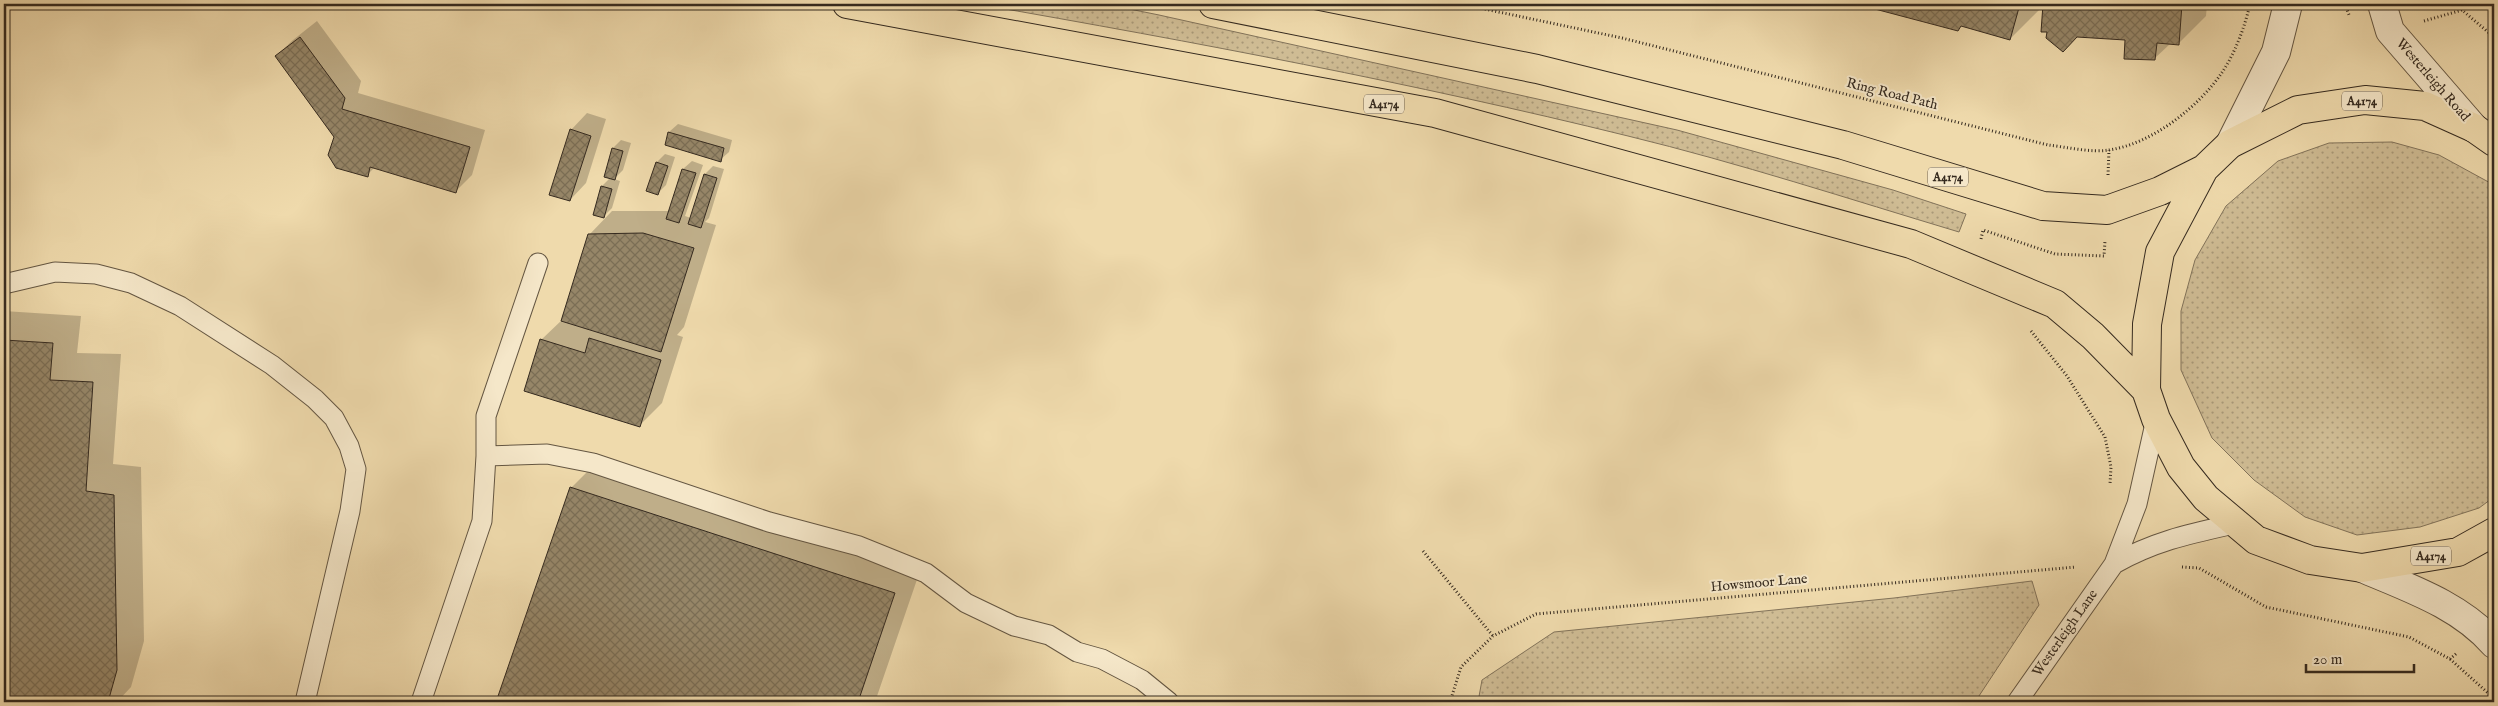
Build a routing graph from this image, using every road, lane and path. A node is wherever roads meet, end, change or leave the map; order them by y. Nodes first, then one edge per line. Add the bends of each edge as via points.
1 (847, 4) edge
2 (1213, 4) edge
3 (1461, 4) edge
4 (2250, 4) edge
5 (2288, 4) edge
6 (2382, 4) edge
7 (2455, 4) edge
8 (2462, 10) dead end
9 (2484, 135) edge
10 (2230, 144) junction
11 (2204, 169) junction
12 (538, 263) dead end
13 (4, 284) edge
14 (2146, 390) junction
15 (2156, 419) junction
16 (486, 456) junction
17 (2234, 524) junction
18 (2494, 532) edge
19 (1423, 551) dead end
20 (2114, 564) junction
21 (2362, 568) junction
22 (1493, 636) junction
23 (2494, 644) edge
24 (2450, 659) dead end
25 (305, 702) edge
26 (421, 702) edge
27 (1169, 702) edge
28 (1450, 702) edge
29 (2017, 702) edge
30 (2493, 702) edge

1 - 14 highway, A4174 via 1435,113 1911,244 2056,304
2 - 11 highway, A4174 via 1546,71 1843,145 2043,206 2107,210 2160,191
3 - 4 path, Ring Road Path via 1622,38 2048,145 2109,150 2148,137 2186,112 2223,71 2245,24
5 - 10 street via 2276,52
6 - 9 street, Westerleigh Road via 2390,31
7 - 8 path
9 - 10 highway, A4174 via 2425,106 2365,100 2298,110
10 - 11 highway, A4174
11 - 14 highway, A4174 via 2160,252 2147,324
12 - 16 lane via 486,416
13 - 25 lane via 55,272 96,274 130,283 180,306 272,364 334,418 349,446 356,469 346,530
14 - 15 highway, A4174
15 - 17 highway, A4174 via 2181,467 2206,498
15 - 20 lane, Westerleigh Lane via 2136,504
16 - 26 lane via 482,521
16 - 27 lane via 547,454 594,463 769,522 859,546 926,573 966,603 1014,626 1048,635 1077,652 1102,659 1142,680
17 - 20 lane, Westerleigh Lane via 2164,540
17 - 21 highway, A4174 via 2256,540 2310,560
18 - 21 highway, A4174 via 2458,552
19 - 22 path
20 - 22 path, Howsmoor Lane via 1536,614
20 - 29 lane, Westerleigh Lane
21 - 23 street via 2439,601 2483,632
22 - 28 path, Howsmoor Lane via 1461,667
24 - 30 path via 2488,693

